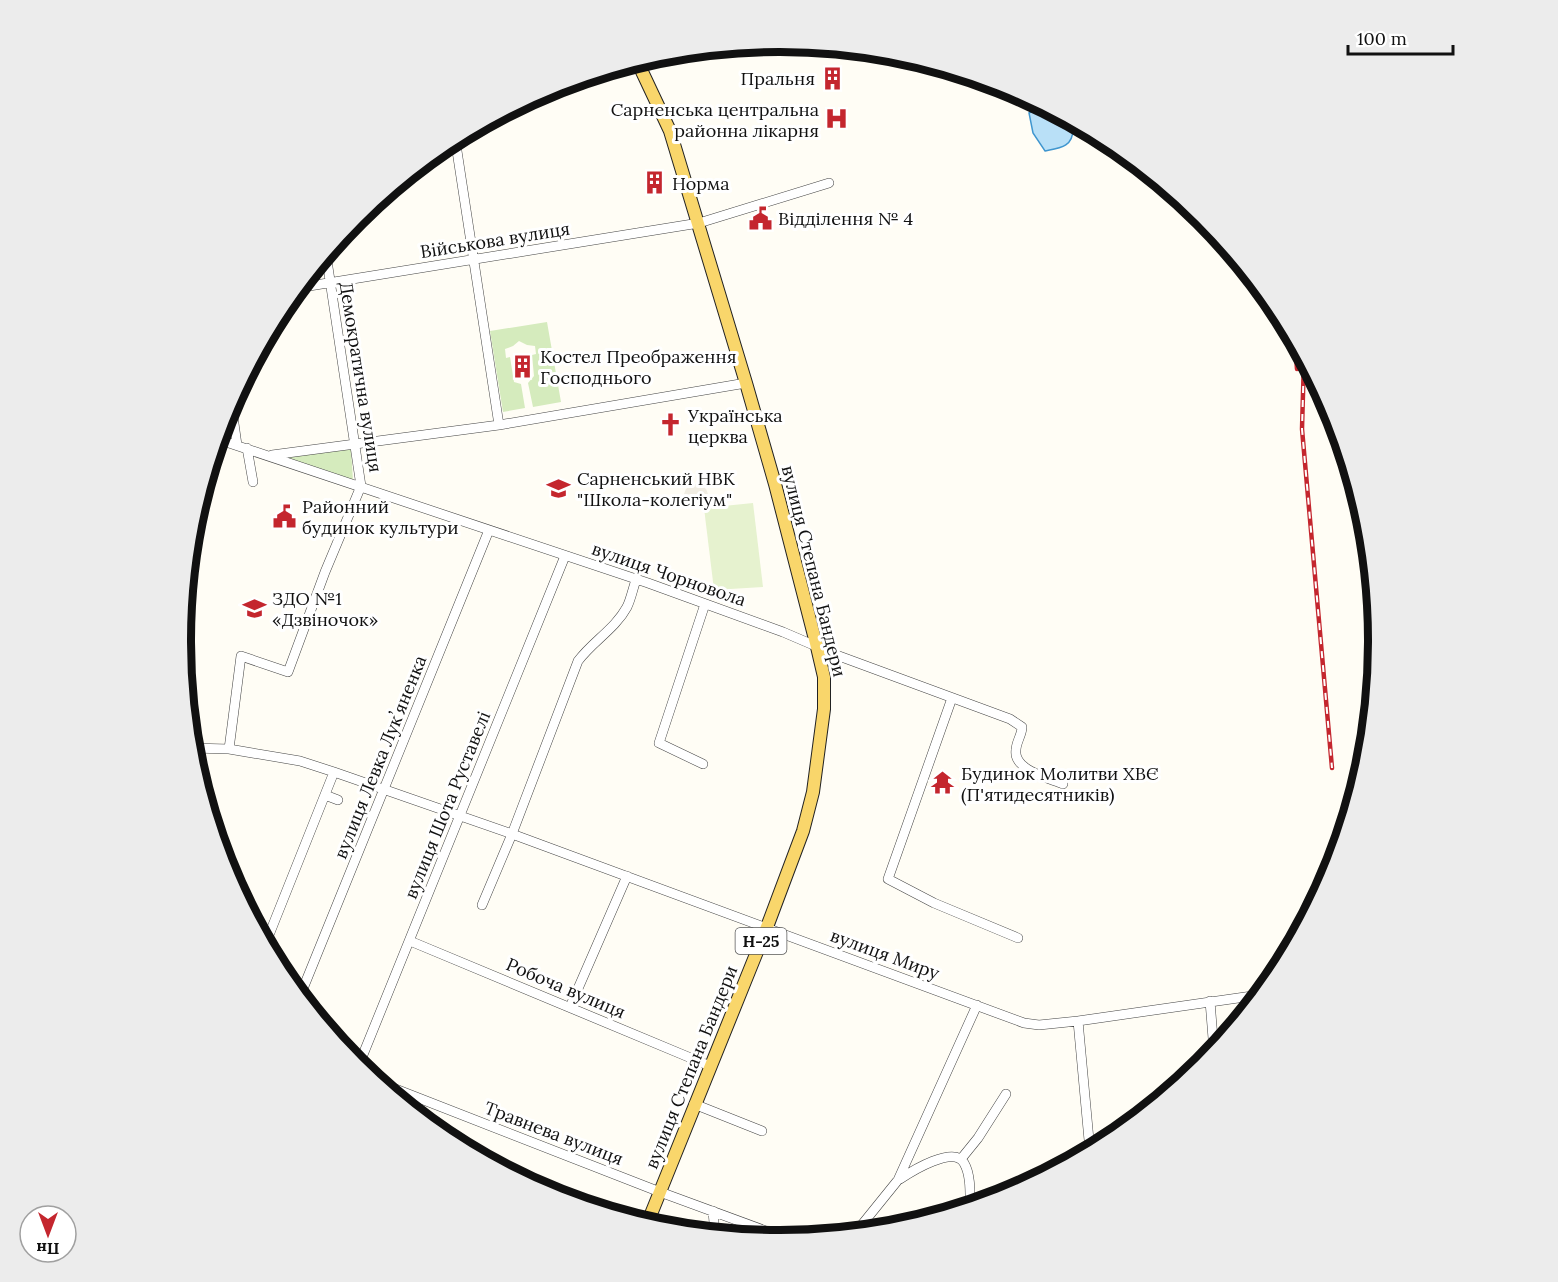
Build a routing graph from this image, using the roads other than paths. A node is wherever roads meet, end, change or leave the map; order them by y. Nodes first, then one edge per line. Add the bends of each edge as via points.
1 (641, 70) edge
2 (457, 149) edge
3 (829, 183) dead end
4 (699, 223) junction
5 (473, 261) junction
6 (327, 264) edge
7 (330, 283) junction
8 (310, 286) edge
9 (746, 383) junction
10 (235, 417) edge
11 (499, 425) junction
12 (226, 441) edge
13 (356, 443) junction
14 (242, 446) junction
15 (270, 456) junction
16 (253, 482) dead end
17 (361, 486) junction
18 (489, 530) junction
19 (566, 555) junction
20 (636, 580) junction
21 (705, 604) junction
22 (817, 647) junction
23 (952, 698) junction
24 (201, 748) edge
25 (229, 749) junction
26 (703, 764) dead end
27 (334, 772) junction
28 (1063, 784) dead end
29 (385, 789) junction
30 (325, 795) junction
31 (338, 800) dead end
32 (460, 816) junction
33 (512, 834) junction
34 (627, 876) junction
35 (482, 904) dead end
36 (767, 927) junction
37 (269, 935) edge
38 (1018, 938) dead end
39 (410, 941) junction
40 (304, 987) edge
41 (1248, 996) edge
42 (1210, 1001) junction
43 (977, 1005) junction
44 (570, 1006) junction
45 (1078, 1021) junction
46 (1213, 1038) edge
47 (362, 1056) edge
48 (710, 1066) junction
49 (401, 1091) edge
50 (1006, 1094) dead end
51 (694, 1104) junction
52 (762, 1131) dead end
53 (1089, 1141) edge
54 (909, 1158) junction
55 (961, 1159) junction
56 (916, 1168) junction
57 (898, 1180) junction
58 (660, 1192) junction
59 (970, 1197) edge
60 (713, 1211) junction
61 (651, 1215) edge
62 (863, 1223) edge
63 (714, 1225) edge
64 (761, 1229) edge

1 - 4 main road, вулиця Степана Бандери / Н-25 via 670,131
2 - 5 street
3 - 4 street, Військова вулиця
4 - 5 street, Військова вулиця
4 - 9 main road, вулиця Степана Бандери / Н-25
5 - 7 street, Військова вулиця
5 - 11 street
6 - 7 street, Демократична вулиця
7 - 8 street, Військова вулиця
7 - 13 street, Демократична вулиця
9 - 11 street
9 - 22 main road, вулиця Степана Бандери / Н-25
10 - 14 street
11 - 13 street
12 - 14 street, вулиця Чорновола
13 - 15 street
13 - 17 street, Демократична вулиця
14 - 15 street, вулиця Чорновола
14 - 16 street
15 - 17 street, вулиця Чорновола
17 - 18 street, вулиця Чорновола
17 - 25 street, Демократична вулиця via 325,572 294,674 241,656
18 - 19 street, вулиця Чорновола
18 - 29 street, вулиця Левка Лукʼяненка
19 - 20 street, вулиця Чорновола
19 - 32 street, вулиця Шота Руставелі
20 - 21 street, вулиця Чорновола
20 - 33 street via 628,607 578,661
21 - 22 street, вулиця Чорновола
21 - 26 street via 659,743
22 - 23 street, вулиця Чорновола
22 - 36 main road, вулиця Степана Бандери / Н-25 via 824,677 824,709 813,792 803,831
23 - 28 street, вулиця Чорновола via 1017,722 1022,727 1017,759 1023,766
23 - 38 street via 888,879
24 - 25 street, вулиця Миру
25 - 27 street, вулиця Миру via 300,761
27 - 29 street, вулиця Миру
27 - 30 street
29 - 32 street, вулиця Миру
29 - 40 street, вулиця Левка Лукʼяненка
30 - 31 street
30 - 37 street
32 - 33 street, вулиця Миру
32 - 39 street, вулиця Шота Руставелі
33 - 34 street, вулиця Миру
33 - 35 street
34 - 36 street, вулиця Миру
34 - 44 street
36 - 43 street, вулиця Миру
36 - 48 main road, вулиця Степана Бандери / Н-25
39 - 44 street, Робоча вулиця
39 - 47 street, вулиця Шота Руставелі
41 - 42 street, вулиця Миру
42 - 45 street, вулиця Миру
42 - 46 street
43 - 45 street, вулиця Миру via 1024,1023
43 - 54 street
44 - 48 street, Робоча вулиця
45 - 53 street
48 - 51 main road, вулиця Степана Бандери / Н-25
49 - 58 street, Травнева вулиця
50 - 55 street
51 - 52 street
51 - 58 main road, вулиця Степана Бандери / Н-25
54 - 56 street
54 - 57 street
55 - 56 street via 949,1156
55 - 59 street via 969,1180
56 - 57 street
57 - 62 street
58 - 60 street, Травнева вулиця
58 - 61 main road, вулиця Степана Бандери / Н-25
60 - 63 street
60 - 64 street, Травнева вулиця

